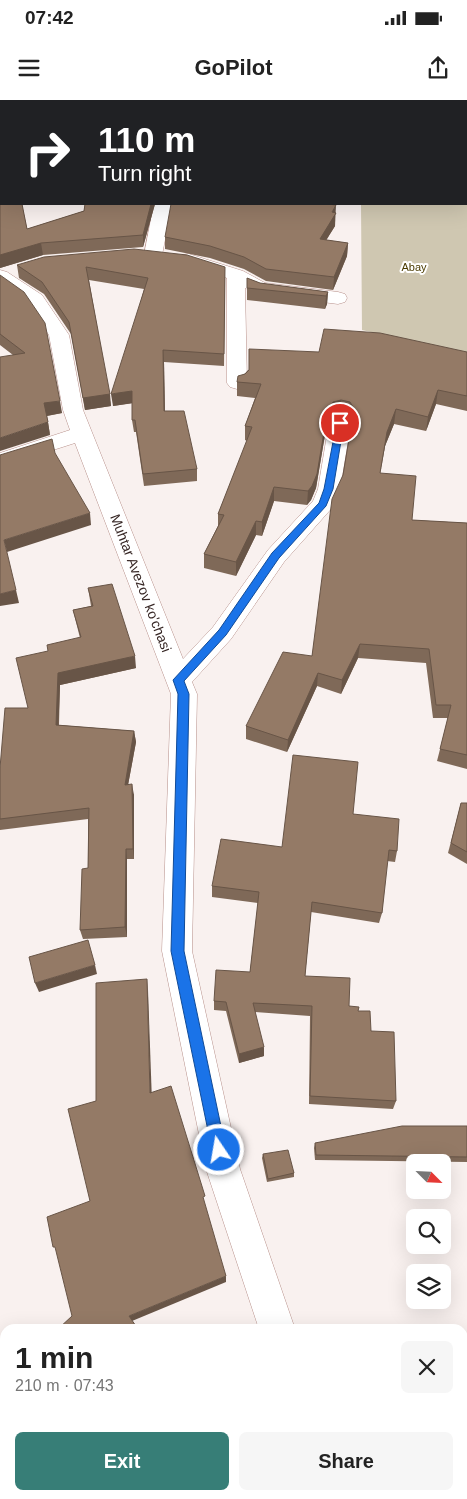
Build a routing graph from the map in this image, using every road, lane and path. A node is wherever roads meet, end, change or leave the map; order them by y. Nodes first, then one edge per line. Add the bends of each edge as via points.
1 (163, 205) edge
2 (135, 254) edge
3 (153, 255) junction
4 (9, 273) edge
5 (236, 276) junction
6 (338, 298) dead end
7 (237, 383) edge
8 (340, 423) dead end
9 (82, 434) junction
10 (0, 460) edge
11 (178, 680) junction
12 (275, 1324) edge

1 - 3 street
2 - 3 street
3 - 5 street via 190,260
4 - 9 street, Muhtar Avezov ko'chasi via 35,299 59,335 73,410
5 - 6 street via 260,288
5 - 7 street
8 - 11 street via 329,489 323,504 276,556 222,633
9 - 10 street
9 - 11 street, Muhtar Avezov ko'chasi
11 - 12 street, Muhtar Avezov ko'chasi via 184,694 177,951 223,1169

